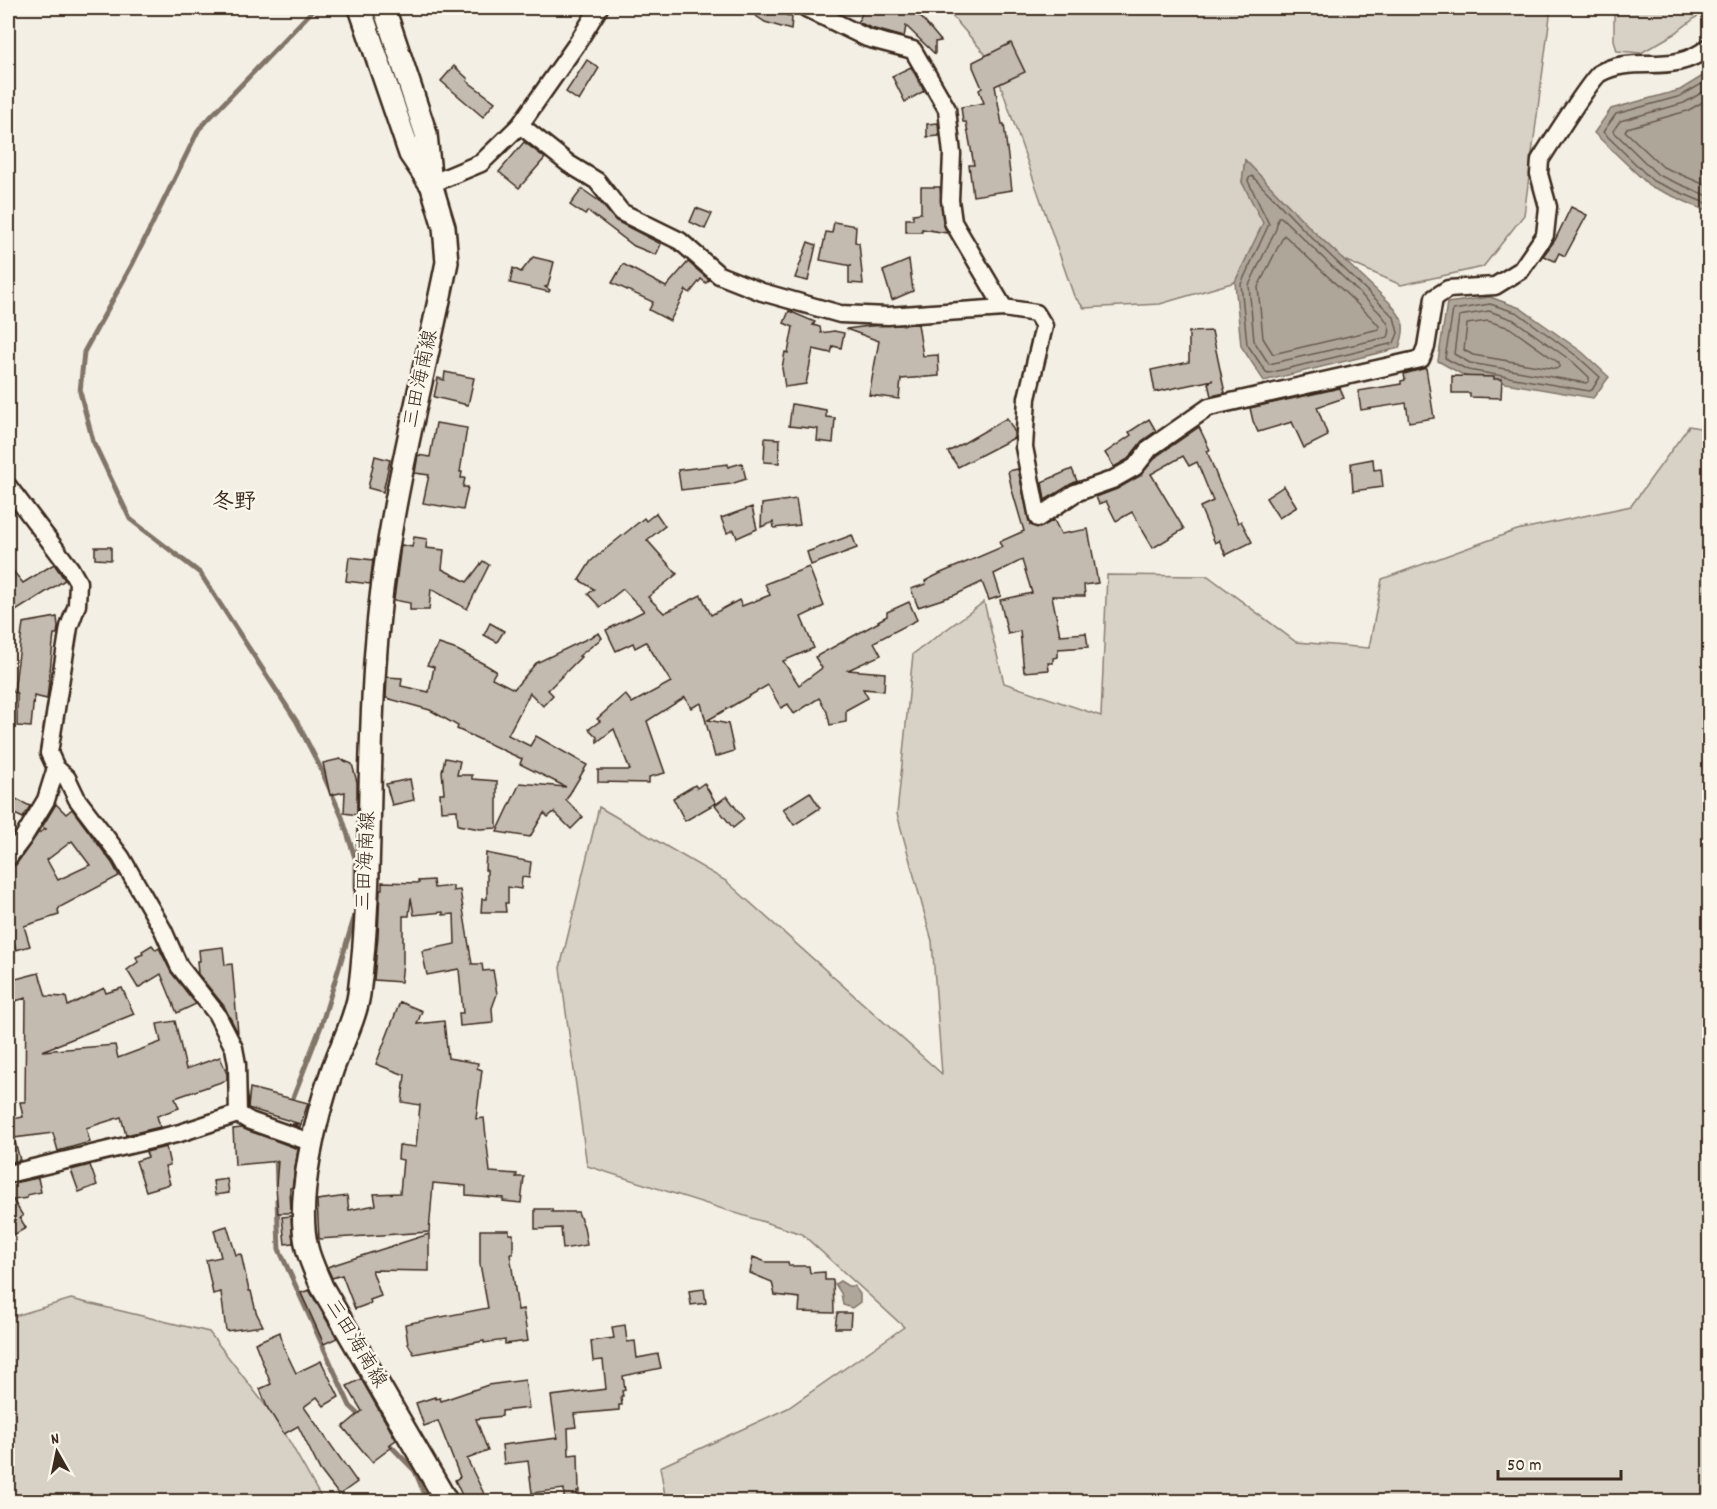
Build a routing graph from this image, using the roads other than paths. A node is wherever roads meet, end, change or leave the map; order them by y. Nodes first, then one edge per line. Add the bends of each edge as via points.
1 (360, 8) edge
2 (384, 8) edge
3 (599, 8) edge
4 (806, 8) edge
5 (1710, 46) edge
6 (520, 125) junction
7 (431, 184) junction
8 (1004, 308) junction
9 (8, 486) edge
10 (56, 768) junction
11 (8, 858) edge
12 (238, 1114) junction
13 (313, 1143) junction
14 (8, 1174) edge
15 (447, 1502) edge

1 - 7 main road, 三田海南線 via 410,154
2 - 7 main road, 三田海南線 via 426,134
3 - 6 street
4 - 8 street via 867,38 913,50 947,109 952,154 952,222
5 - 8 street via 1698,55 1674,63 1619,66 1598,74 1540,160 1539,174 1548,207 1545,235 1521,270 1495,286 1448,289 1434,298 1421,359 1209,407 1150,448 1135,467 1075,493 1038,518 1024,447 1027,398 1044,326 1036,313
6 - 7 street via 482,163
6 - 8 street via 597,181 621,212 680,241 720,275 762,292 840,314 888,316
7 - 13 main road, 三田海南線 via 444,227 447,262 394,509 377,638 361,980
9 - 10 street via 78,582 49,753
10 - 11 street via 46,800
10 - 12 street via 121,857 180,966 216,1013 234,1048
12 - 13 street
12 - 14 street via 180,1133
13 - 15 main road, 三田海南線 via 303,1219 307,1249 321,1287

